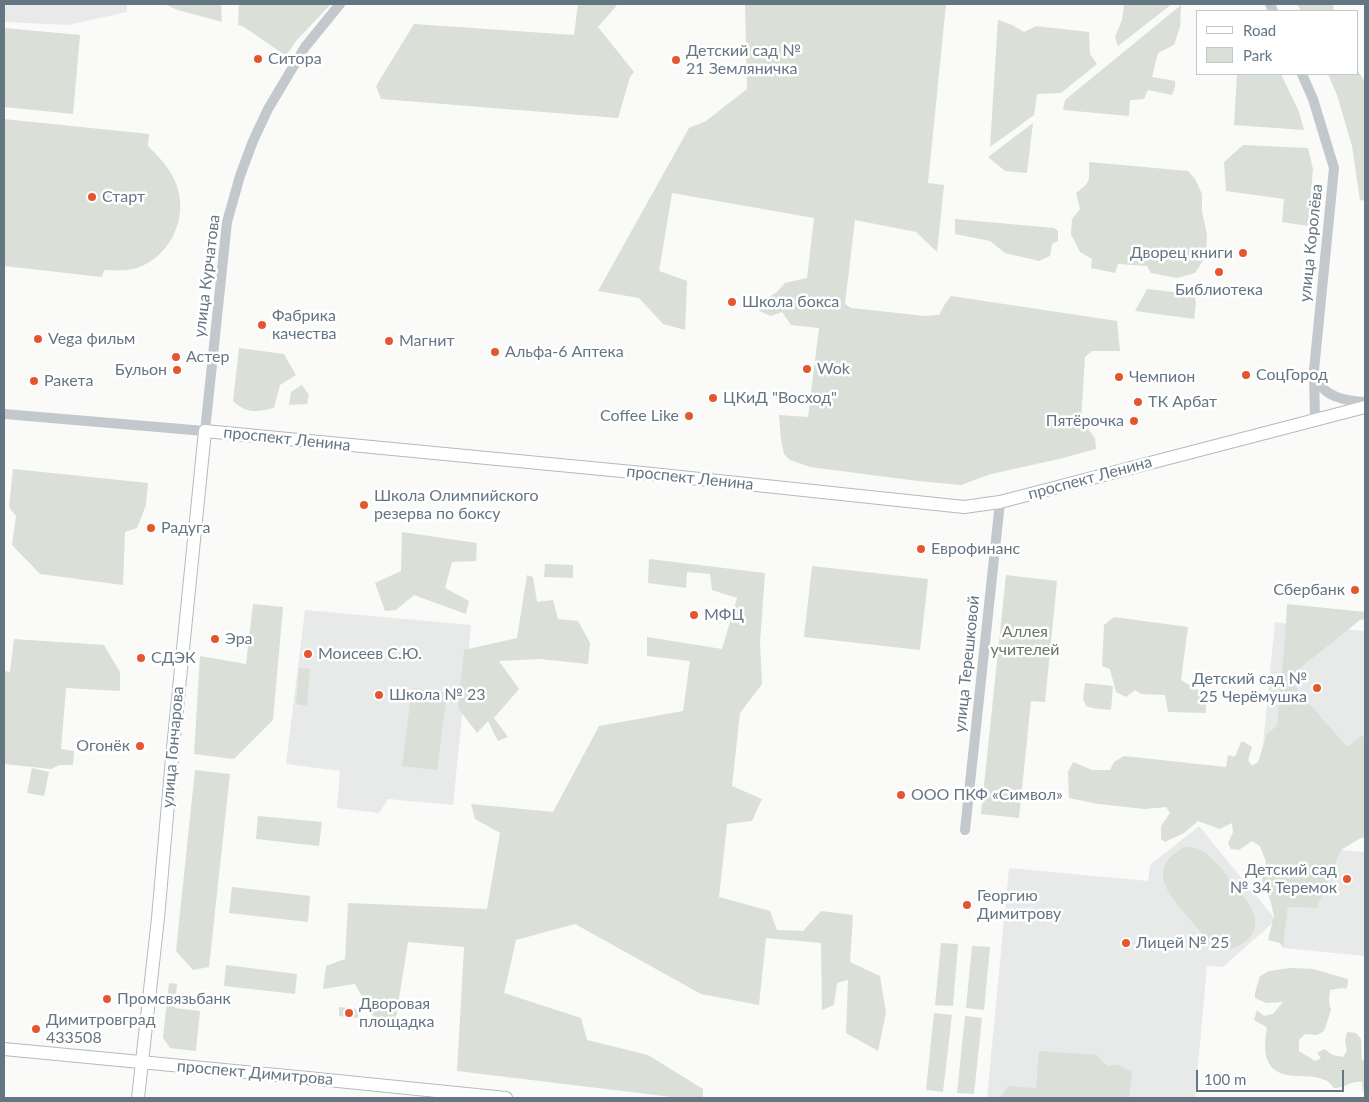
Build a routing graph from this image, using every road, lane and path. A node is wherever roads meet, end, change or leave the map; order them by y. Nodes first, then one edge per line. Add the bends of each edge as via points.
1 (340, 4) edge
2 (1302, 75) edge
3 (1314, 370) junction
4 (1365, 402) edge
5 (1365, 407) edge
6 (4, 414) edge
7 (1315, 420) junction
8 (205, 431) junction
9 (1000, 502) junction
10 (964, 830) dead end
11 (4, 1049) edge
12 (141, 1062) junction
13 (138, 1098) edge
14 (506, 1098) edge

1 - 8 street, улица Курчатова via 305,47 273,102 240,176 227,222
2 - 3 street, улица Королёва via 1334,168
3 - 4 street via 1321,386 1334,396
3 - 7 street, улица Королёва
5 - 7 main road, проспект Ленина
6 - 8 street, проспект Ленина
7 - 9 main road, проспект Ленина
8 - 9 main road, проспект Ленина via 964,507
8 - 12 main road, улица Гончарова
9 - 10 street, улица Терешковой
11 - 12 main road, проспект Димитрова
12 - 13 main road, улица Гончарова
12 - 14 main road, проспект Димитрова

